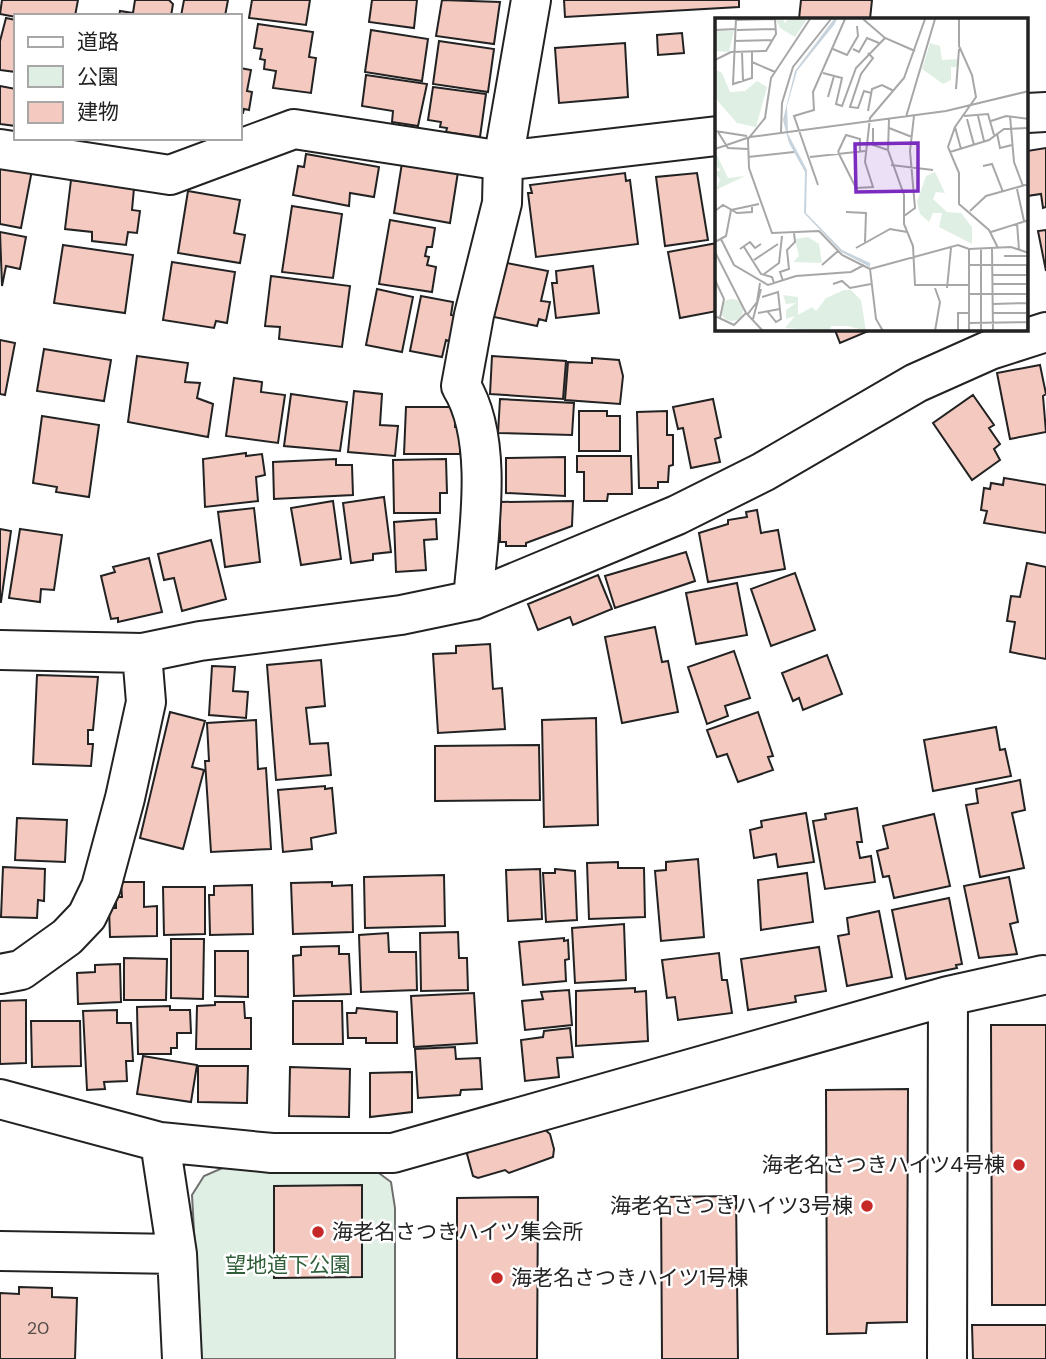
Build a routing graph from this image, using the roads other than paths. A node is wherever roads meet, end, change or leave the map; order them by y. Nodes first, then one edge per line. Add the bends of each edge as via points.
1 (531, 0) edge
2 (1046, 112) edge
3 (1028, 113) edge
4 (715, 136) edge
5 (0, 149) edge
6 (503, 160) junction
7 (1046, 332) edge
8 (473, 600) junction
9 (0, 650) edge
10 (142, 653) junction
11 (0, 974) edge
12 (1043, 975) dead end
13 (948, 996) junction
14 (0, 1099) edge
15 (160, 1142) junction
16 (0, 1251) edge
17 (177, 1254) junction
18 (182, 1359) edge
19 (947, 1359) edge

1 - 6 street
2 - 3 street
4 - 6 street
5 - 6 street via 170,175 294,129
6 - 8 street via 502,203 461,386 472,404 479,443 481,504
7 - 8 street via 990,350 916,383 763,472 689,509
8 - 10 street
9 - 10 street
10 - 11 street via 146,702 101,887 87,916 67,937 21,970
12 - 13 street
13 - 15 street via 393,1153 272,1153
13 - 19 street
14 - 15 street
15 - 17 street
16 - 17 street
17 - 18 street

